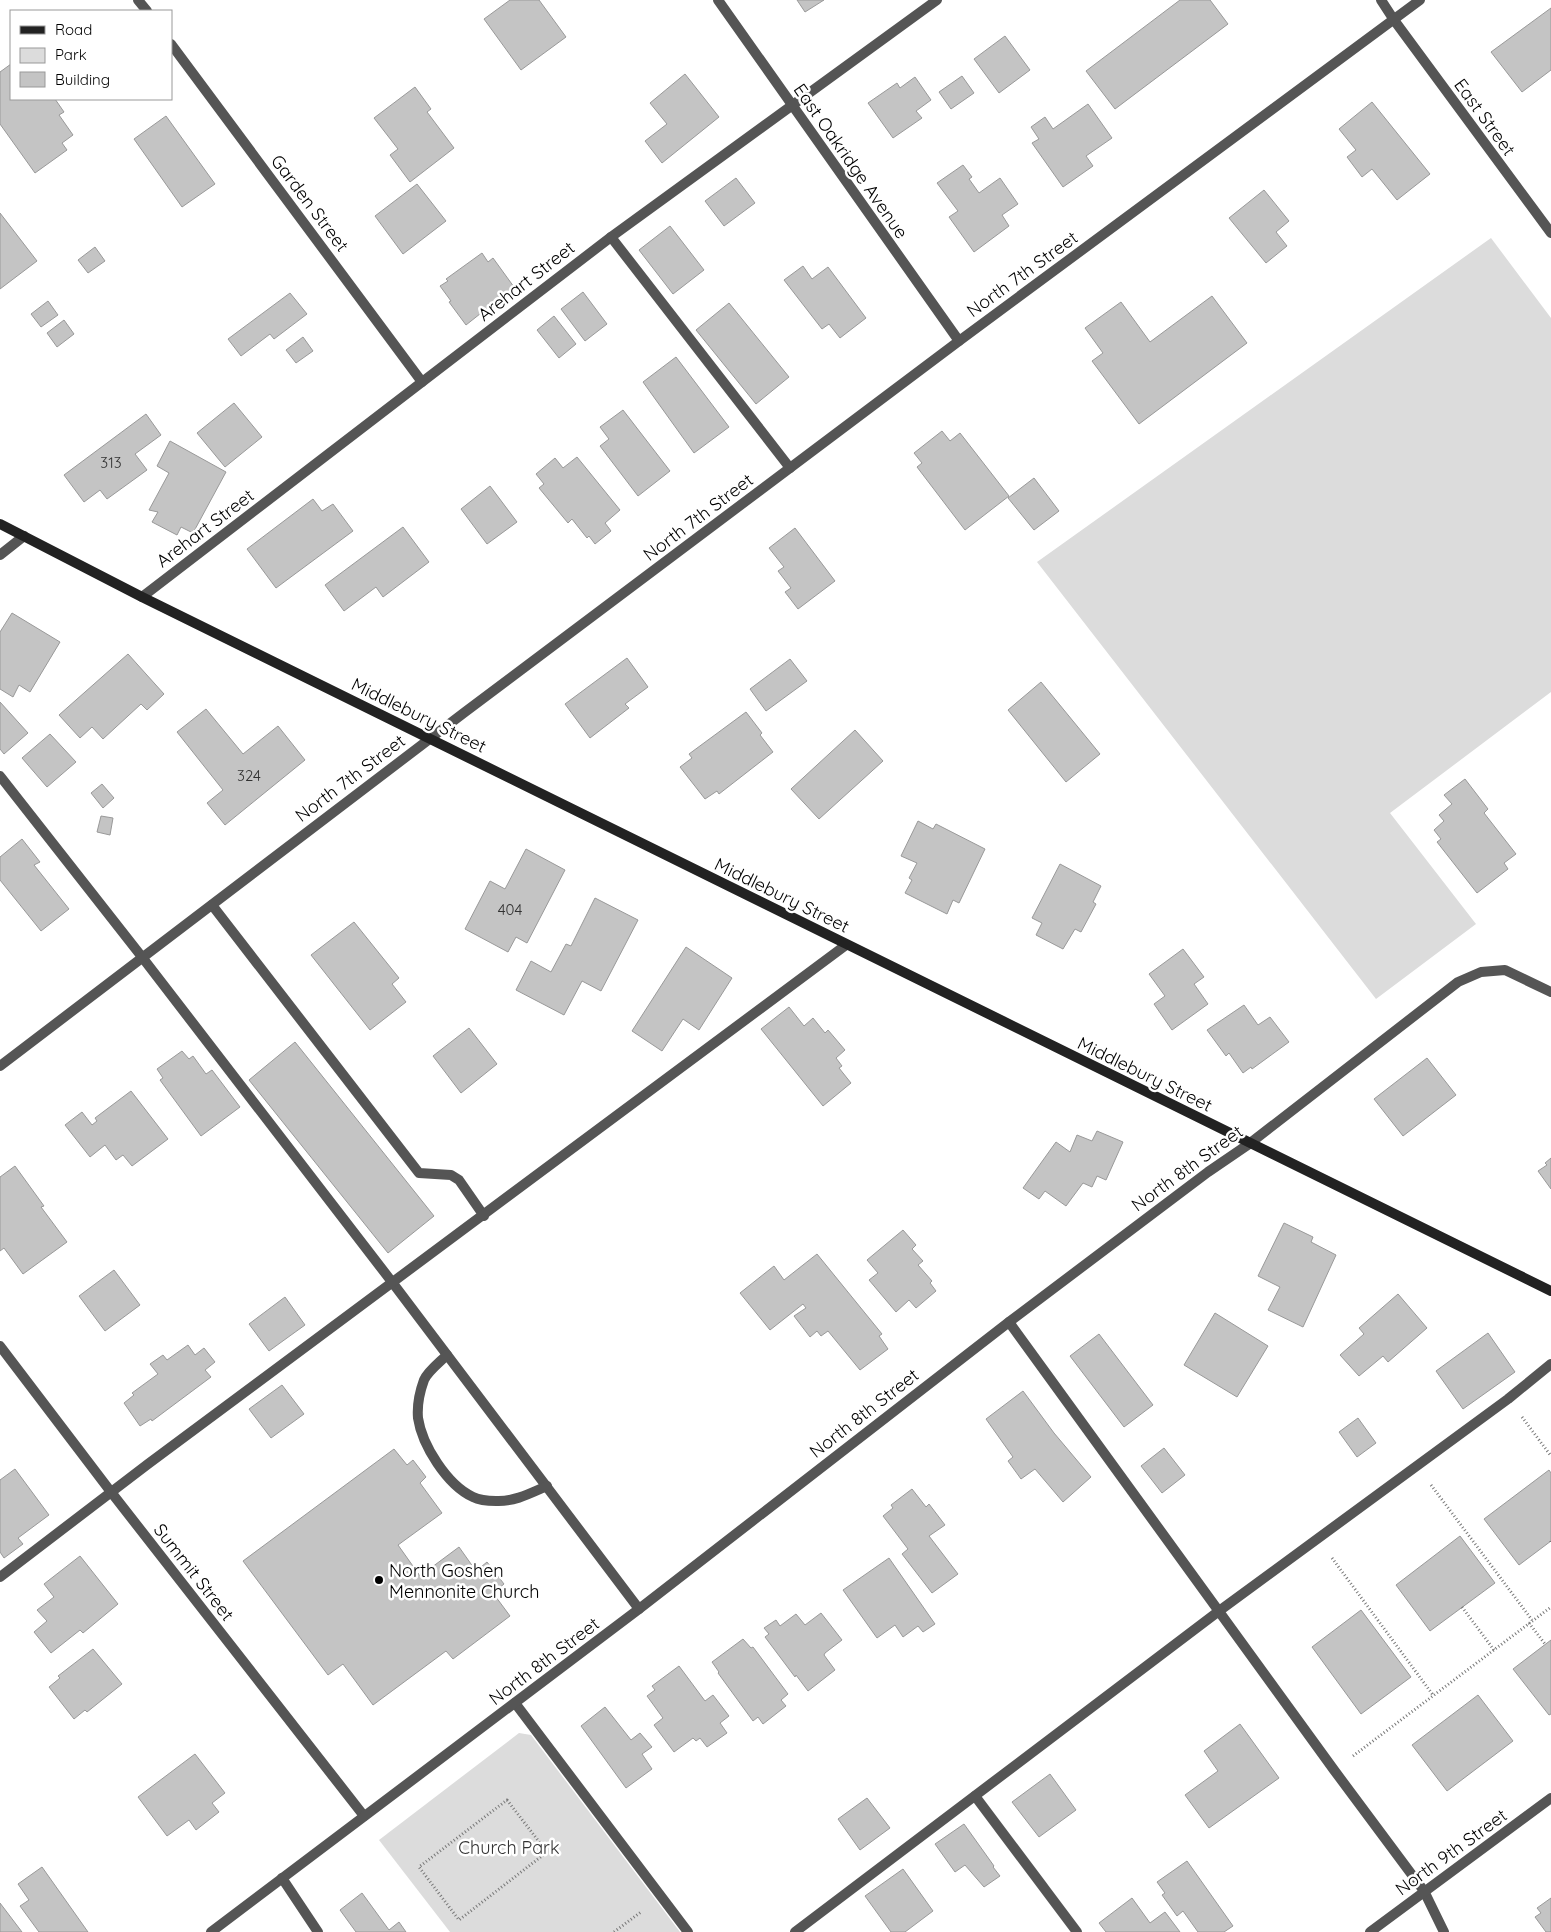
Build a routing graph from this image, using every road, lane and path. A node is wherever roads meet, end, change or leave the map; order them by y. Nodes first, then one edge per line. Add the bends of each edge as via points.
1 (138, 0) edge
2 (718, 0) edge
3 (937, 0) edge
4 (1382, 0) edge
5 (1420, 0) edge
6 (146, 10) edge
7 (1394, 20) junction
8 (172, 45) edge
9 (791, 105) junction
10 (1551, 233) edge
11 (610, 237) junction
12 (959, 341) junction
13 (422, 382) junction
14 (790, 468) junction
15 (0, 524) edge
16 (24, 536) junction
17 (0, 555) edge
18 (142, 597) junction
19 (430, 738) junction
20 (0, 776) edge
21 (212, 905) junction
22 (846, 945) junction
23 (142, 957) junction
24 (1551, 992) edge
25 (0, 1066) edge
26 (1249, 1144) junction
27 (484, 1216) junction
28 (392, 1282) junction
29 (1551, 1291) edge
30 (1009, 1322) junction
31 (0, 1346) edge
32 (447, 1354) junction
33 (1551, 1364) edge
34 (1508, 1399) junction
35 (1551, 1456) edge
36 (1417, 1467) junction
37 (547, 1486) junction
38 (111, 1492) junction
39 (1318, 1540) junction
40 (0, 1577) edge
41 (1551, 1606) edge
42 (1462, 1607) dead end
43 (639, 1609) junction
44 (1219, 1611) junction
45 (1531, 1621) junction
46 (1545, 1644) dead end
47 (1494, 1650) junction
48 (1433, 1696) junction
49 (515, 1702) junction
50 (1334, 1770) junction
51 (976, 1796) junction
52 (1551, 1798) edge
53 (364, 1816) junction
54 (547, 1852) joint
55 (282, 1878) junction
56 (1424, 1891) junction
57 (644, 1910) dead end
58 (211, 1932) edge
59 (318, 1932) edge
60 (614, 1932) edge
61 (688, 1932) edge
62 (795, 1932) edge
63 (1076, 1932) edge
64 (1370, 1932) edge
65 (1444, 1932) edge

1 - 6 street
2 - 9 street, East Oakridge Avenue
3 - 9 street, Arehart Street
4 - 7 street, East Street
5 - 7 street, North 7th Street
7 - 10 street, East Street
7 - 12 street, North 7th Street
8 - 13 street, Garden Street
9 - 11 street, Arehart Street
9 - 12 street, East Oakridge Avenue
11 - 13 street, Arehart Street
11 - 14 street
12 - 14 street, North 7th Street
13 - 18 street, Arehart Street
14 - 19 street, North 7th Street
15 - 16 main road, Middlebury Street
16 - 17 street
16 - 18 main road, Middlebury Street
18 - 19 main road, Middlebury Street
19 - 21 street, North 7th Street
19 - 22 main road, Middlebury Street
20 - 23 street
21 - 23 street, North 7th Street
21 - 27 street via 419,1173 451,1176 459,1180
22 - 26 main road, Middlebury Street
22 - 27 street
23 - 25 street, North 7th Street
23 - 28 street
24 - 26 street, North 8th Street via 1505,970 1481,972 1458,982
26 - 29 main road, Middlebury Street
26 - 30 street, North 8th Street
27 - 28 street
28 - 32 street
28 - 38 street
30 - 43 street, North 8th Street
30 - 44 street
31 - 38 street, Summit Street
32 - 37 street
32 - 37 street via 425,1378 418,1416 433,1457 451,1482 474,1497 498,1501 520,1498
33 - 34 street
34 - 35 path
34 - 36 street
36 - 39 street
36 - 45 path
37 - 43 street
38 - 40 street
38 - 53 street, Summit Street
39 - 44 street
39 - 48 path
41 - 45 path
42 - 47 path
43 - 49 street, North 8th Street
44 - 50 street
44 - 51 street
45 - 46 path
45 - 47 path
47 - 48 path
48 - 50 path
49 - 53 street, North 8th Street
49 - 61 street
50 - 56 street
51 - 62 street
51 - 63 street
52 - 56 street, North 9th Street
53 - 55 street, North 8th Street
54 - 54 path via 507,1800 419,1867 459,1920
55 - 58 street, North 8th Street
55 - 59 street
56 - 64 street, North 9th Street
56 - 65 street
57 - 60 path

